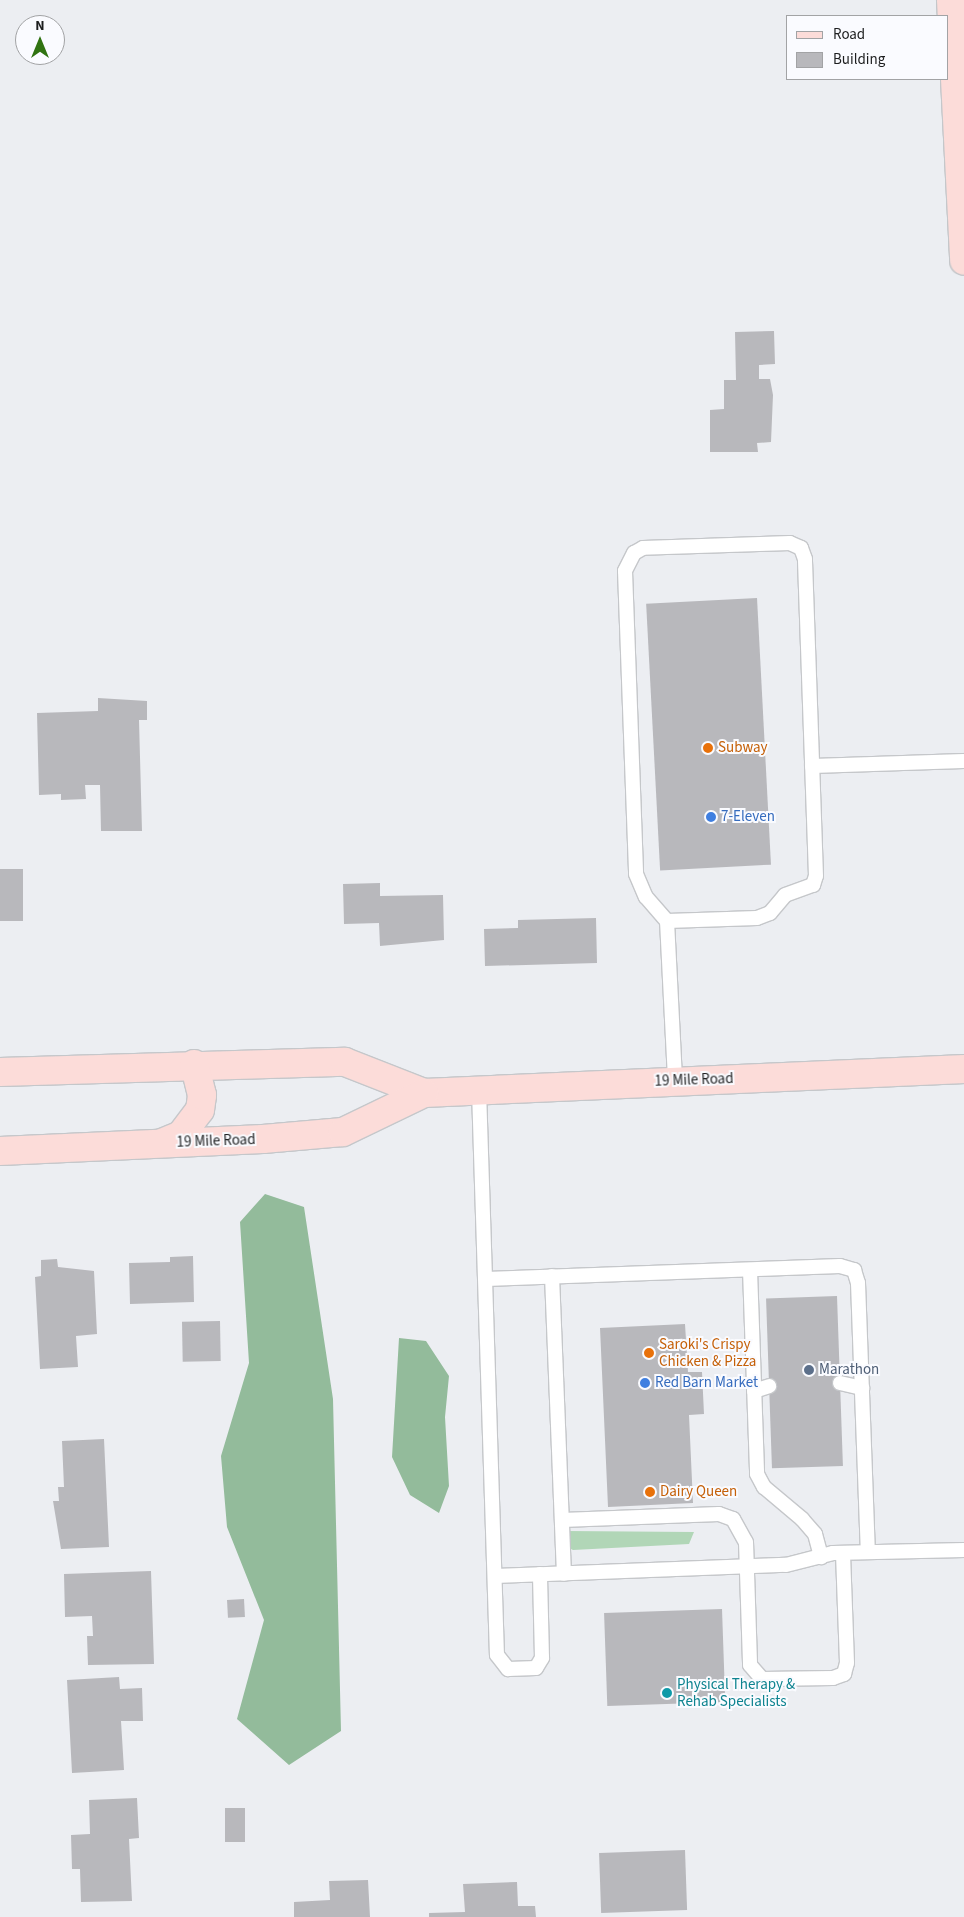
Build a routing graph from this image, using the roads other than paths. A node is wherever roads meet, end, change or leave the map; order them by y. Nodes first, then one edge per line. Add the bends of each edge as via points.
1 (951, 0) edge
2 (964, 261) edge
3 (964, 761) edge
4 (812, 766) junction
5 (667, 921) junction
6 (194, 1064) junction
7 (964, 1069) edge
8 (0, 1072) edge
9 (675, 1081) junction
10 (480, 1090) junction
11 (424, 1092) junction
12 (161, 1144) junction
13 (0, 1151) edge
14 (750, 1270) junction
15 (552, 1276) junction
16 (486, 1279) junction
17 (840, 1383) dead end
18 (769, 1386) dead end
19 (862, 1388) junction
20 (754, 1392) junction
21 (562, 1520) junction
22 (964, 1550) edge
23 (868, 1552) junction
24 (843, 1554) junction
25 (821, 1557) junction
26 (747, 1566) junction
27 (540, 1574) junction
28 (564, 1574) junction
29 (495, 1576) junction

1 - 2 main road
3 - 4 lane
4 - 5 lane via 816,876 813,885 785,895 770,913 757,918
4 - 5 lane via 805,559 801,548 790,543 672,546 643,548 634,553 625,571 636,874 646,897
5 - 9 lane
6 - 8 main road, 19 Mile Road
6 - 11 main road, 19 Mile Road via 345,1062
6 - 12 main road via 202,1095 200,1110 181,1135
7 - 9 main road, 19 Mile Road
9 - 10 main road, 19 Mile Road
10 - 11 main road, 19 Mile Road
10 - 16 lane
11 - 12 main road, 19 Mile Road via 343,1132
12 - 13 main road, 19 Mile Road
14 - 15 lane
14 - 19 lane via 840,1266 854,1270 858,1276
14 - 20 lane
15 - 16 lane
15 - 21 lane
16 - 29 lane
17 - 19 lane
18 - 20 lane
19 - 23 lane
20 - 25 lane via 757,1474 764,1487 811,1529
21 - 26 lane via 719,1514 733,1519 741,1527
21 - 28 lane
22 - 23 lane
23 - 24 lane
24 - 25 lane
24 - 26 lane via 847,1663 844,1674 833,1678 762,1679 752,1672
25 - 26 lane via 786,1565
26 - 28 lane
27 - 28 lane
27 - 29 lane
27 - 29 lane via 543,1652 540,1663 530,1669 508,1669 498,1661

